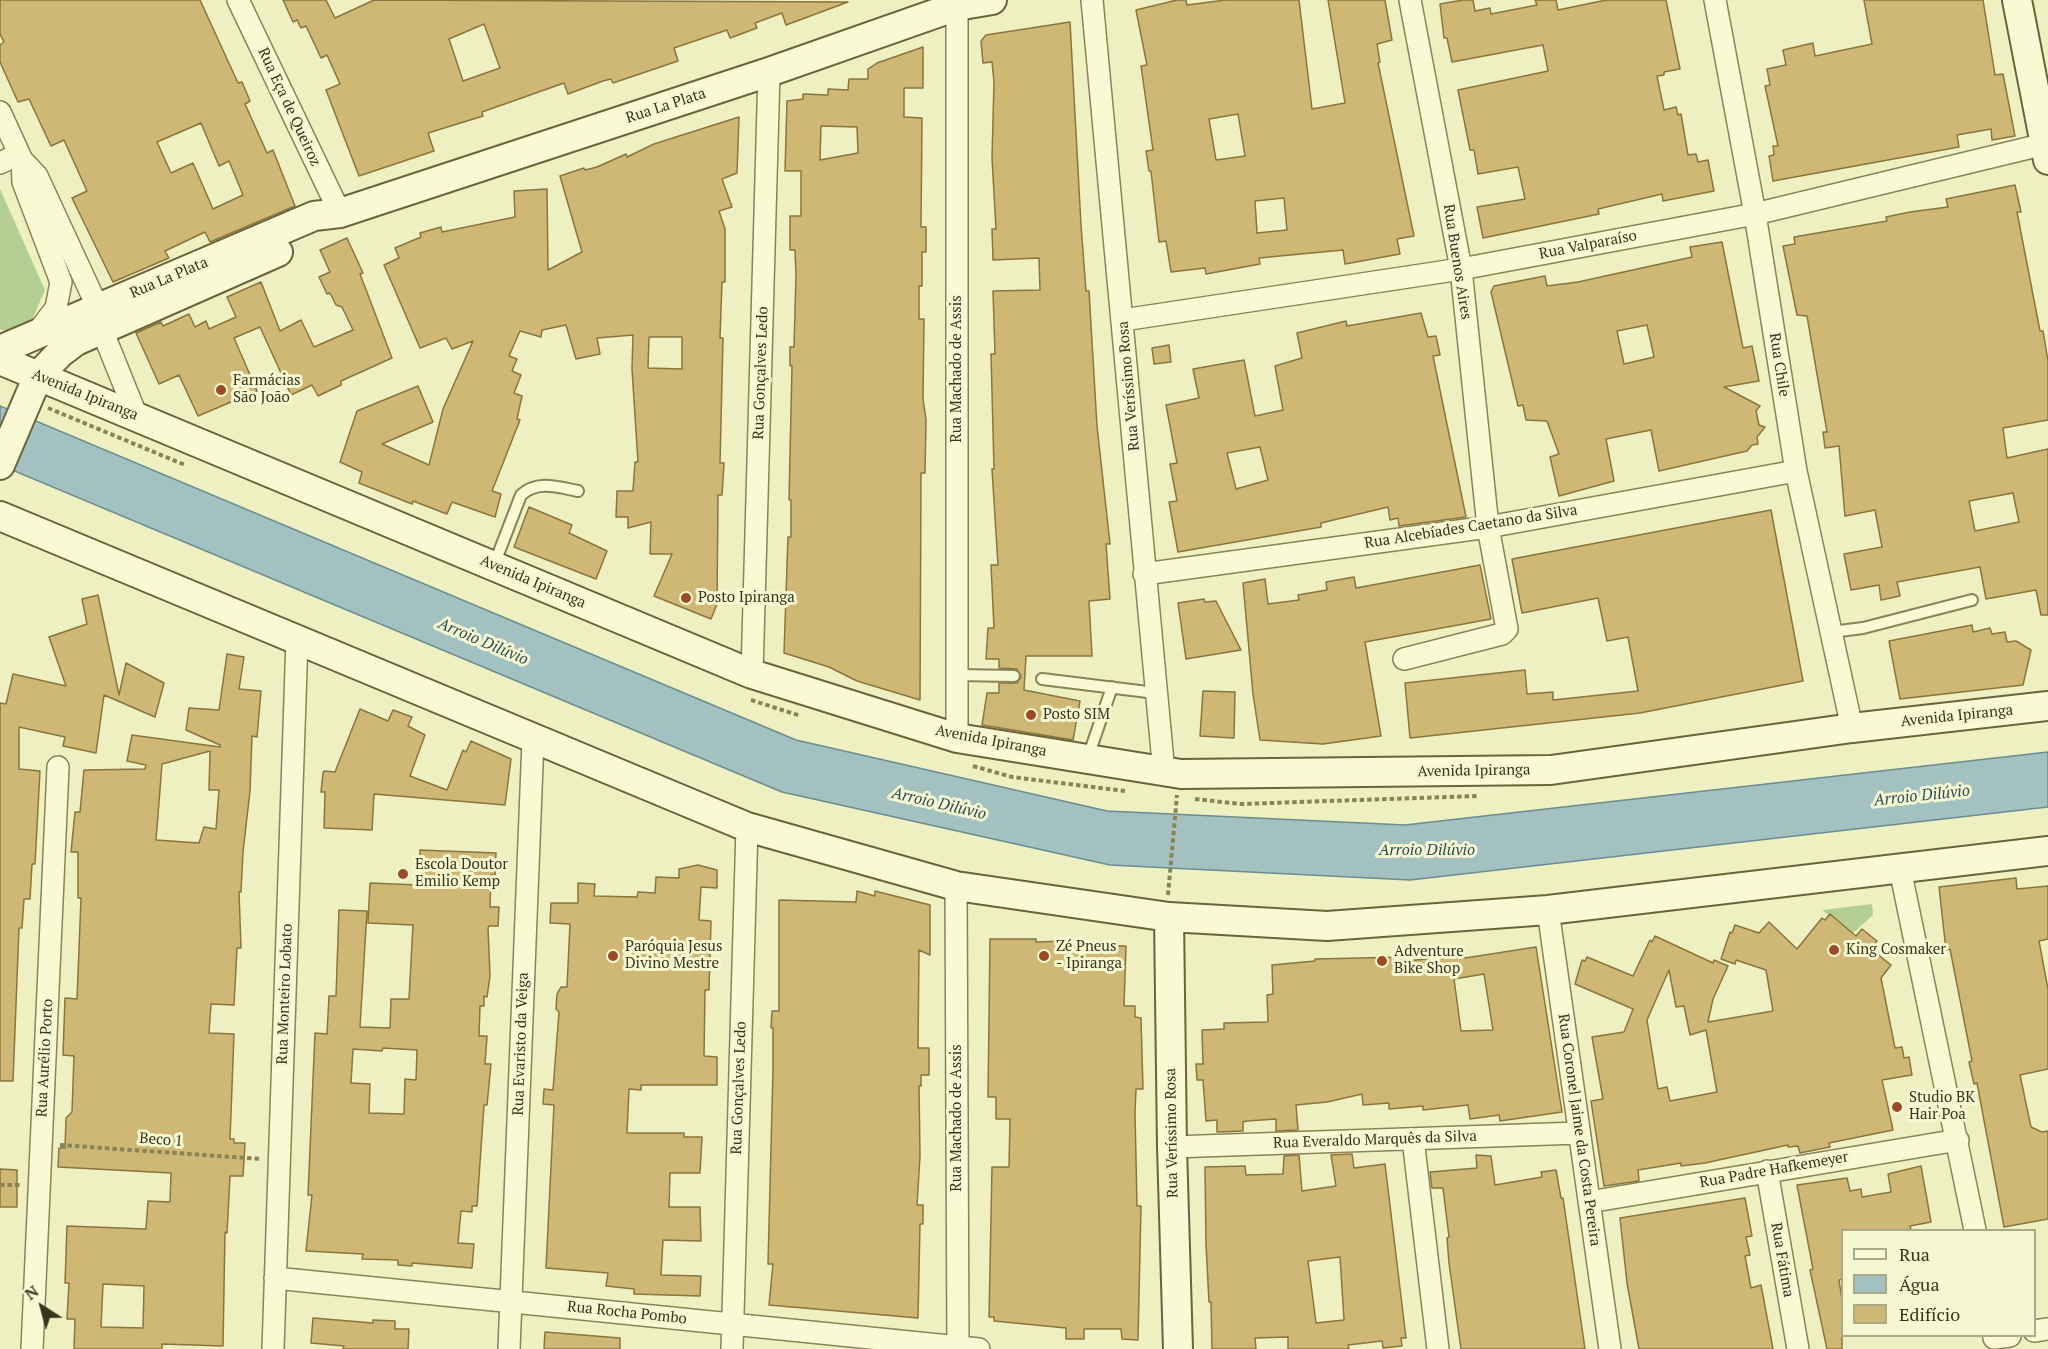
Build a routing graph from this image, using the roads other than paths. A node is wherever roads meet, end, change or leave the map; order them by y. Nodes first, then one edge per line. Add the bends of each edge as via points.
1 (238, 0) edge
2 (992, 0) edge
3 (1092, 0) edge
4 (1410, 0) edge
5 (1715, 0) edge
6 (2017, 0) edge
7 (957, 3) edge
8 (769, 72) junction
9 (0, 112) edge
10 (2047, 149) edge
11 (21, 157) junction
12 (0, 163) edge
13 (340, 213) junction
14 (1755, 214) junction
15 (1461, 269) junction
16 (100, 319) junction
17 (1124, 320) junction
18 (36, 335) junction
19 (0, 350) edge
20 (0, 360) edge
21 (38, 376) junction
22 (137, 417) junction
23 (0, 465) edge
24 (1796, 471) junction
25 (578, 491) dead end
26 (0, 516) edge
27 (1488, 527) junction
28 (493, 566) junction
29 (1144, 574) junction
30 (1972, 600) dead end
31 (1832, 632) junction
32 (297, 640) junction
33 (1404, 659) dead end
34 (752, 674) junction
35 (957, 675) junction
36 (1014, 676) dead end
37 (1042, 680) dead end
38 (1112, 687) junction
39 (1156, 693) junction
40 (2048, 706) edge
41 (1852, 728) junction
42 (957, 738) junction
43 (533, 740) junction
44 (1087, 760) junction
45 (58, 767) dead end
46 (1170, 785) junction
47 (747, 826) junction
48 (2048, 851) edge
49 (1900, 869) junction
50 (956, 886) junction
51 (1548, 910) junction
52 (1169, 917) junction
53 (1579, 1134) junction
54 (1413, 1139) junction
55 (1958, 1140) junction
56 (1172, 1147) junction
57 (1767, 1171) junction
58 (1589, 1202) junction
59 (1975, 1229) edge
60 (275, 1278) junction
61 (511, 1302) junction
62 (733, 1324) junction
63 (965, 1348) edge
64 (32, 1349) edge
65 (273, 1349) edge
66 (509, 1349) edge
67 (732, 1349) edge
68 (1178, 1349) edge
69 (1438, 1349) edge
70 (1610, 1349) edge
71 (1798, 1349) edge

1 - 13 street, Rua Eça de Queiroz
2 - 7 main road, Rua La Plata
3 - 17 street, Rua Veríssimo Rosa
4 - 15 street, Rua Buenos Aires
5 - 14 street, Rua Chile
6 - 10 main road
7 - 8 main road, Rua La Plata
7 - 35 street, Rua Machado de Assis
8 - 13 main road, Rua La Plata
8 - 34 street, Rua Gonçalves Ledo
9 - 11 street
10 - 14 street, Rua Valparaíso
11 - 12 street
11 - 16 street via 37,176
11 - 18 street via 23,182 62,282 56,308
13 - 16 main road, Rua La Plata via 317,235
14 - 15 street, Rua Valparaíso
14 - 24 street, Rua Chile
15 - 17 street, Rua Valparaíso
15 - 27 street, Rua Buenos Aires
16 - 18 main road, Rua La Plata
16 - 21 main road, Rua La Plata
16 - 22 street
17 - 29 street, Rua Veríssimo Rosa
18 - 19 main road, Rua La Plata
20 - 21 main road, Avenida Ipiranga
21 - 22 main road, Avenida Ipiranga
21 - 23 main road, Rua La Plata
22 - 28 main road, Avenida Ipiranga
24 - 27 street, Rua Alcebíades Caetano da Silva
24 - 31 street, Rua Chile
25 - 28 lane via 543,485 521,495
26 - 32 main road
27 - 29 street, Rua Alcebíades Caetano da Silva
27 - 33 street, Rua Buenos Aires via 1507,629 1502,634
28 - 34 main road, Avenida Ipiranga
29 - 39 street, Rua Veríssimo Rosa
30 - 31 lane via 1863,628
31 - 41 street, Rua Chile
32 - 43 main road
32 - 60 street, Rua Monteiro Lobato
34 - 42 main road, Avenida Ipiranga
35 - 36 lane
35 - 42 street, Rua Machado de Assis
37 - 38 lane
38 - 39 lane
38 - 44 lane
39 - 46 street, Rua Veríssimo Rosa
40 - 41 main road, Avenida Ipiranga
41 - 46 main road, Avenida Ipiranga via 1551,770
42 - 44 main road, Avenida Ipiranga
43 - 47 main road
43 - 61 street, Rua Evaristo da Veiga
44 - 46 main road, Avenida Ipiranga
45 - 64 street, Rua Aurélio Porto
47 - 50 main road
47 - 62 street, Rua Gonçalves Ledo
48 - 49 main road
49 - 51 main road
49 - 55 street
50 - 52 main road
50 - 63 street, Rua Machado de Assis
51 - 52 main road via 1327,926
51 - 53 street, Rua Coronel Jaime da Costa Pereira
52 - 56 main road, Rua Veríssimo Rosa
53 - 54 street, Rua Everaldo Marquês da Silva
53 - 58 street, Rua Coronel Jaime da Costa Pereira
54 - 56 street, Rua Everaldo Marquês da Silva
54 - 69 street
55 - 57 street, Rua Padre Hafkemeyer
55 - 59 street
56 - 68 main road, Rua Veríssimo Rosa
57 - 58 street, Rua Padre Hafkemeyer
57 - 71 street, Rua Fátima
58 - 70 street, Rua Coronel Jaime da Costa Pereira
60 - 61 street, Rua Rocha Pombo
60 - 65 street, Rua Monteiro Lobato
61 - 62 street, Rua Rocha Pombo
61 - 66 street, Rua Evaristo da Veiga
62 - 63 street, Rua Rocha Pombo
62 - 67 street, Rua Gonçalves Ledo

